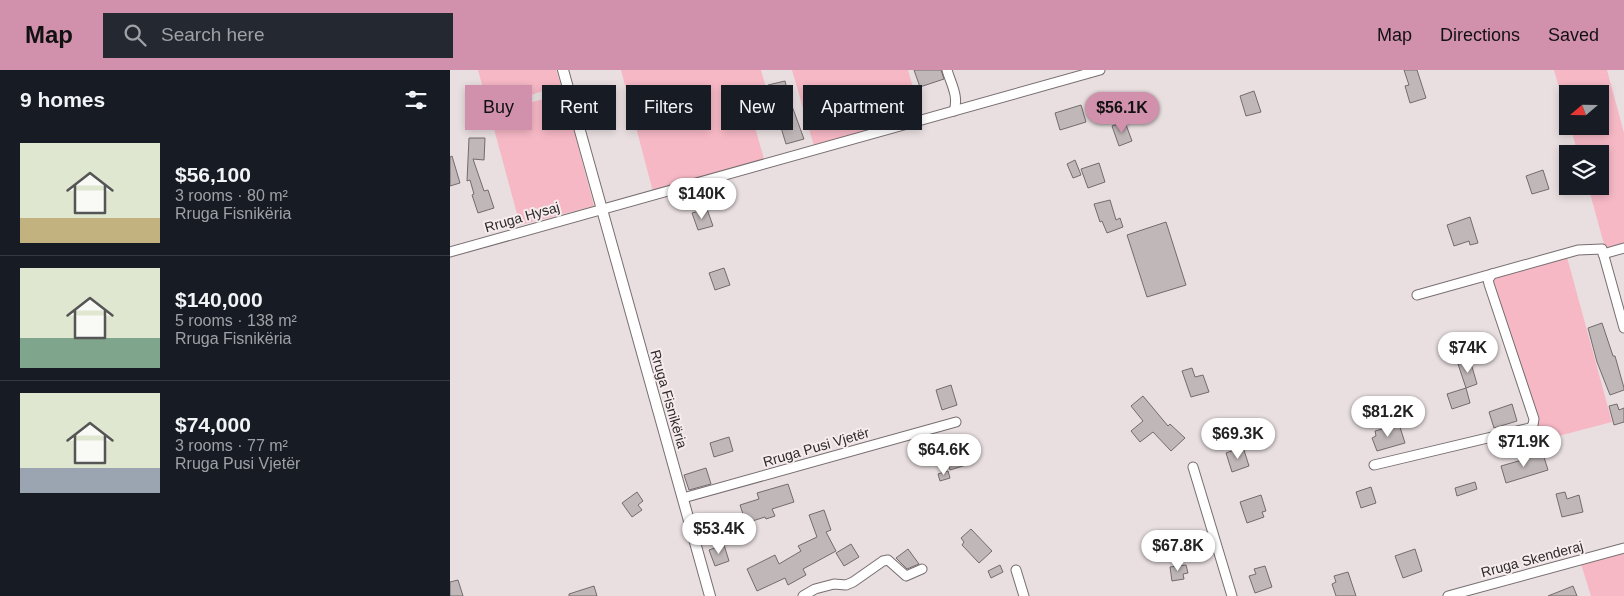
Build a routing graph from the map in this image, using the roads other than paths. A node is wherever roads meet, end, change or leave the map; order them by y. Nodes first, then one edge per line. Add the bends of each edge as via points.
1 (563, 70) edge
2 (948, 70) edge
3 (1100, 70) edge
4 (954, 111) junction
5 (602, 209) junction
6 (1624, 248) edge
7 (1603, 251) junction
8 (450, 252) edge
9 (1492, 274) junction
10 (1416, 295) dead end
11 (1624, 328) edge
12 (956, 422) dead end
13 (1374, 465) dead end
14 (1193, 467) dead end
15 (683, 498) junction
16 (1624, 548) edge
17 (922, 569) dead end
18 (1016, 570) dead end
19 (710, 596) edge
20 (803, 596) edge
21 (1024, 596) edge
22 (1232, 596) edge
23 (1448, 596) edge

1 - 5 street, Rruga Fisnikëria
2 - 4 street via 956,96
3 - 4 street
4 - 5 street
5 - 8 street, Rruga Hysaj
5 - 15 street, Rruga Fisnikëria
6 - 7 street
7 - 9 street via 1578,250
7 - 11 street
9 - 10 street
9 - 13 street via 1489,284 1534,419 1533,425
12 - 15 street, Rruga Pusi Vjetër
14 - 22 street
15 - 19 street, Rruga Fisnikëria
16 - 23 street, Rruga Skenderaj
17 - 20 street via 906,576 888,560 846,585 834,584
18 - 21 street

